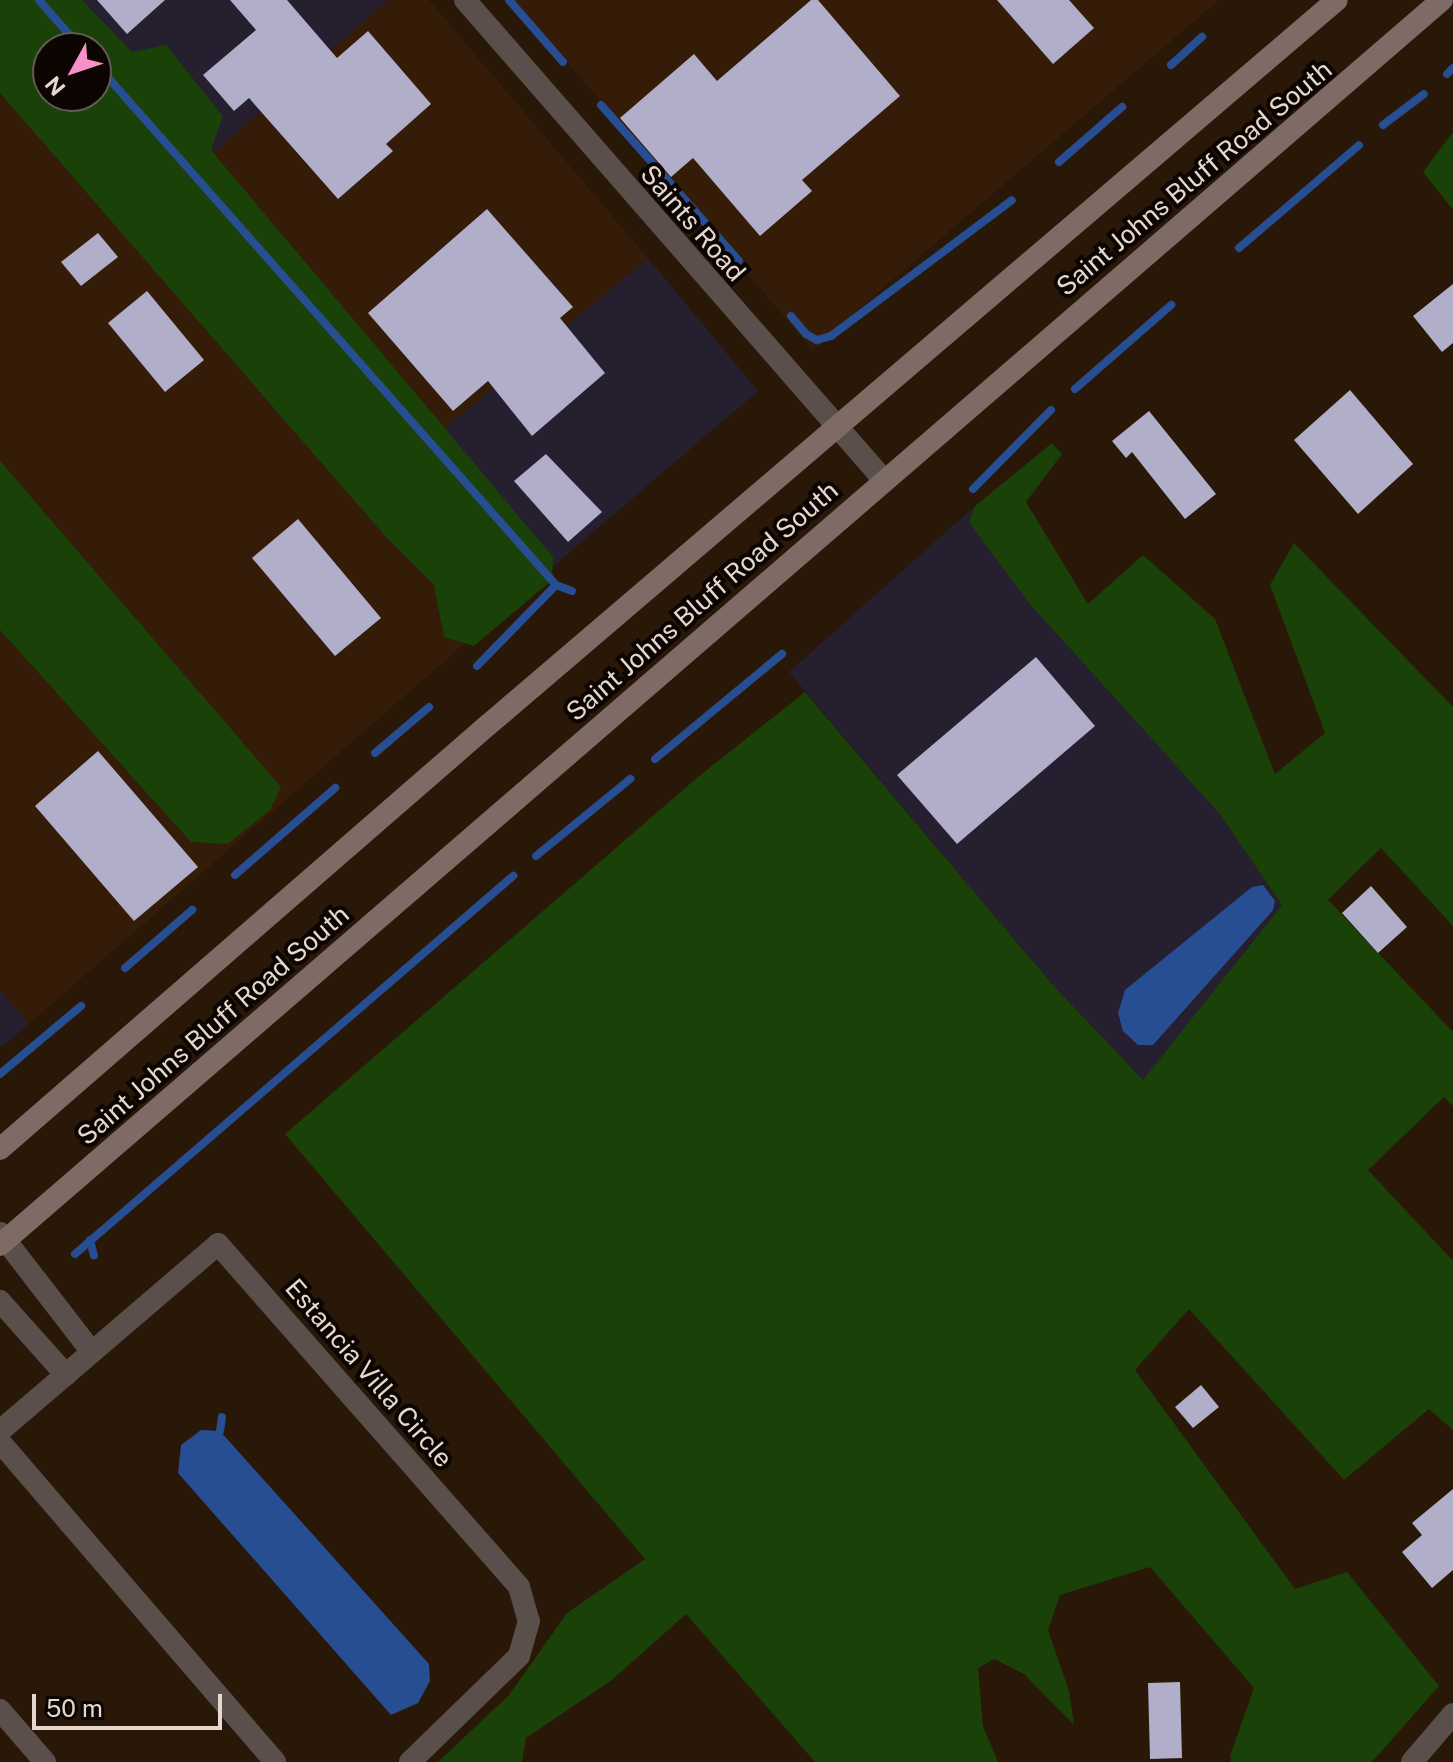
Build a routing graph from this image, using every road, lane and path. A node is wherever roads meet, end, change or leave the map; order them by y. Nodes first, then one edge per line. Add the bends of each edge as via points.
1 (465, 0) edge
2 (1337, 0) edge
3 (1442, 0) edge
4 (837, 427) junction
5 (883, 479) junction
6 (0, 1149) edge
7 (2, 1239) edge
8 (0, 1301) edge
9 (92, 1352) junction
10 (66, 1375) junction
11 (0, 1431) edge
12 (0, 1442) edge
13 (0, 1710) edge
14 (1453, 1714) edge
15 (45, 1762) edge
16 (275, 1762) edge
17 (410, 1762) edge
18 (1412, 1762) edge

1 - 4 street, Saints Road
2 - 4 main road, Saint Johns Bluff Road South
3 - 5 main road, Saint Johns Bluff Road South
4 - 5 street, Saints Road
4 - 6 main road, Saint Johns Bluff Road South
5 - 7 main road, Saint Johns Bluff Road South via 424,881
7 - 9 street
8 - 10 street
9 - 10 street, Estancia Villa Circle
9 - 17 street, Estancia Villa Circle via 218,1244 519,1587 529,1621 519,1656
10 - 11 street, Estancia Villa Circle
12 - 16 street
13 - 15 street
14 - 18 street

